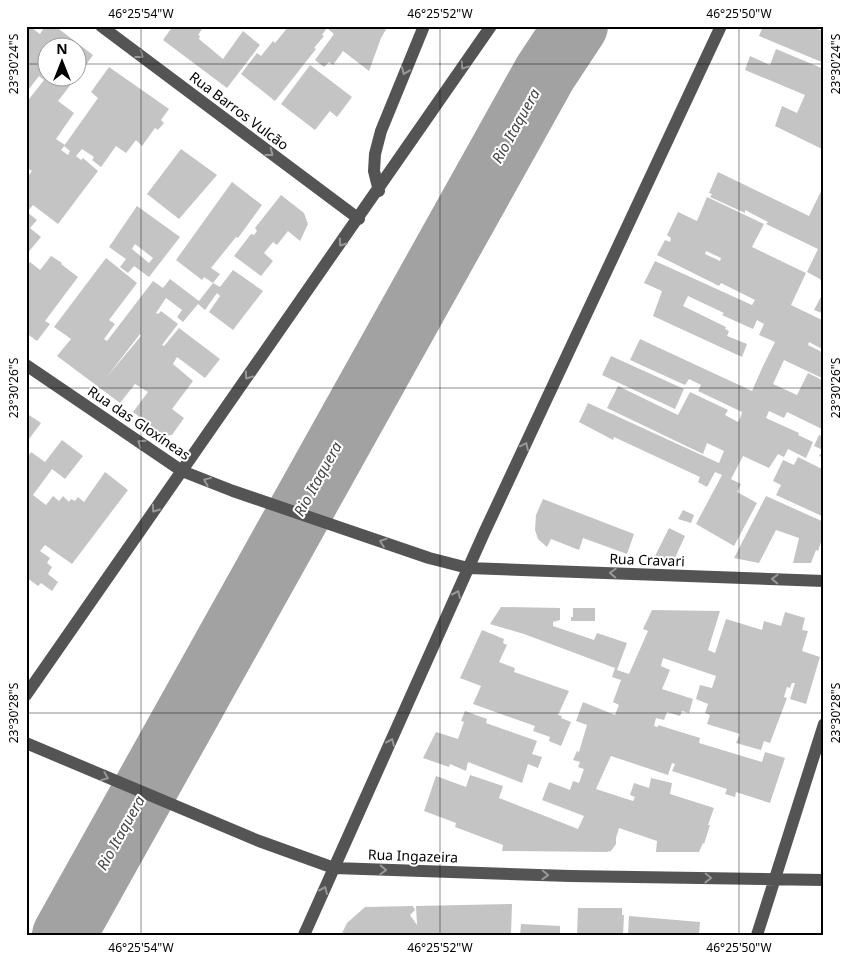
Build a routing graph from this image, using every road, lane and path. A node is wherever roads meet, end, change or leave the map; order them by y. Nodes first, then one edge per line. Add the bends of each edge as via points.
1 (101, 26) edge
2 (424, 26) edge
3 (491, 26) edge
4 (721, 26) edge
5 (379, 190) junction
6 (359, 219) junction
7 (26, 365) edge
8 (182, 471) junction
9 (468, 568) junction
10 (824, 581) edge
11 (26, 694) edge
12 (824, 724) edge
13 (26, 743) edge
14 (334, 868) junction
15 (775, 880) junction
16 (824, 880) edge
17 (304, 935) edge
18 (756, 935) edge

1 -> 6 street, Rua Barros Vulcão
2 -> 5 street via 381,131 374,171
3 -> 5 street
9 -> 4 street
5 - 6 street
6 -> 8 street
8 -> 7 street, Rua das Gloxíneas
9 -> 8 street, Rua das Gloxíneas via 429,558
8 -> 11 street
10 -> 9 street, Rua Cravari
14 -> 9 street
12 - 15 street
13 -> 14 street, Rua Ingazeira via 259,841
14 -> 15 street, Rua Ingazeira
17 -> 14 street
15 - 16 street, Rua Ingazeira
15 - 18 street

